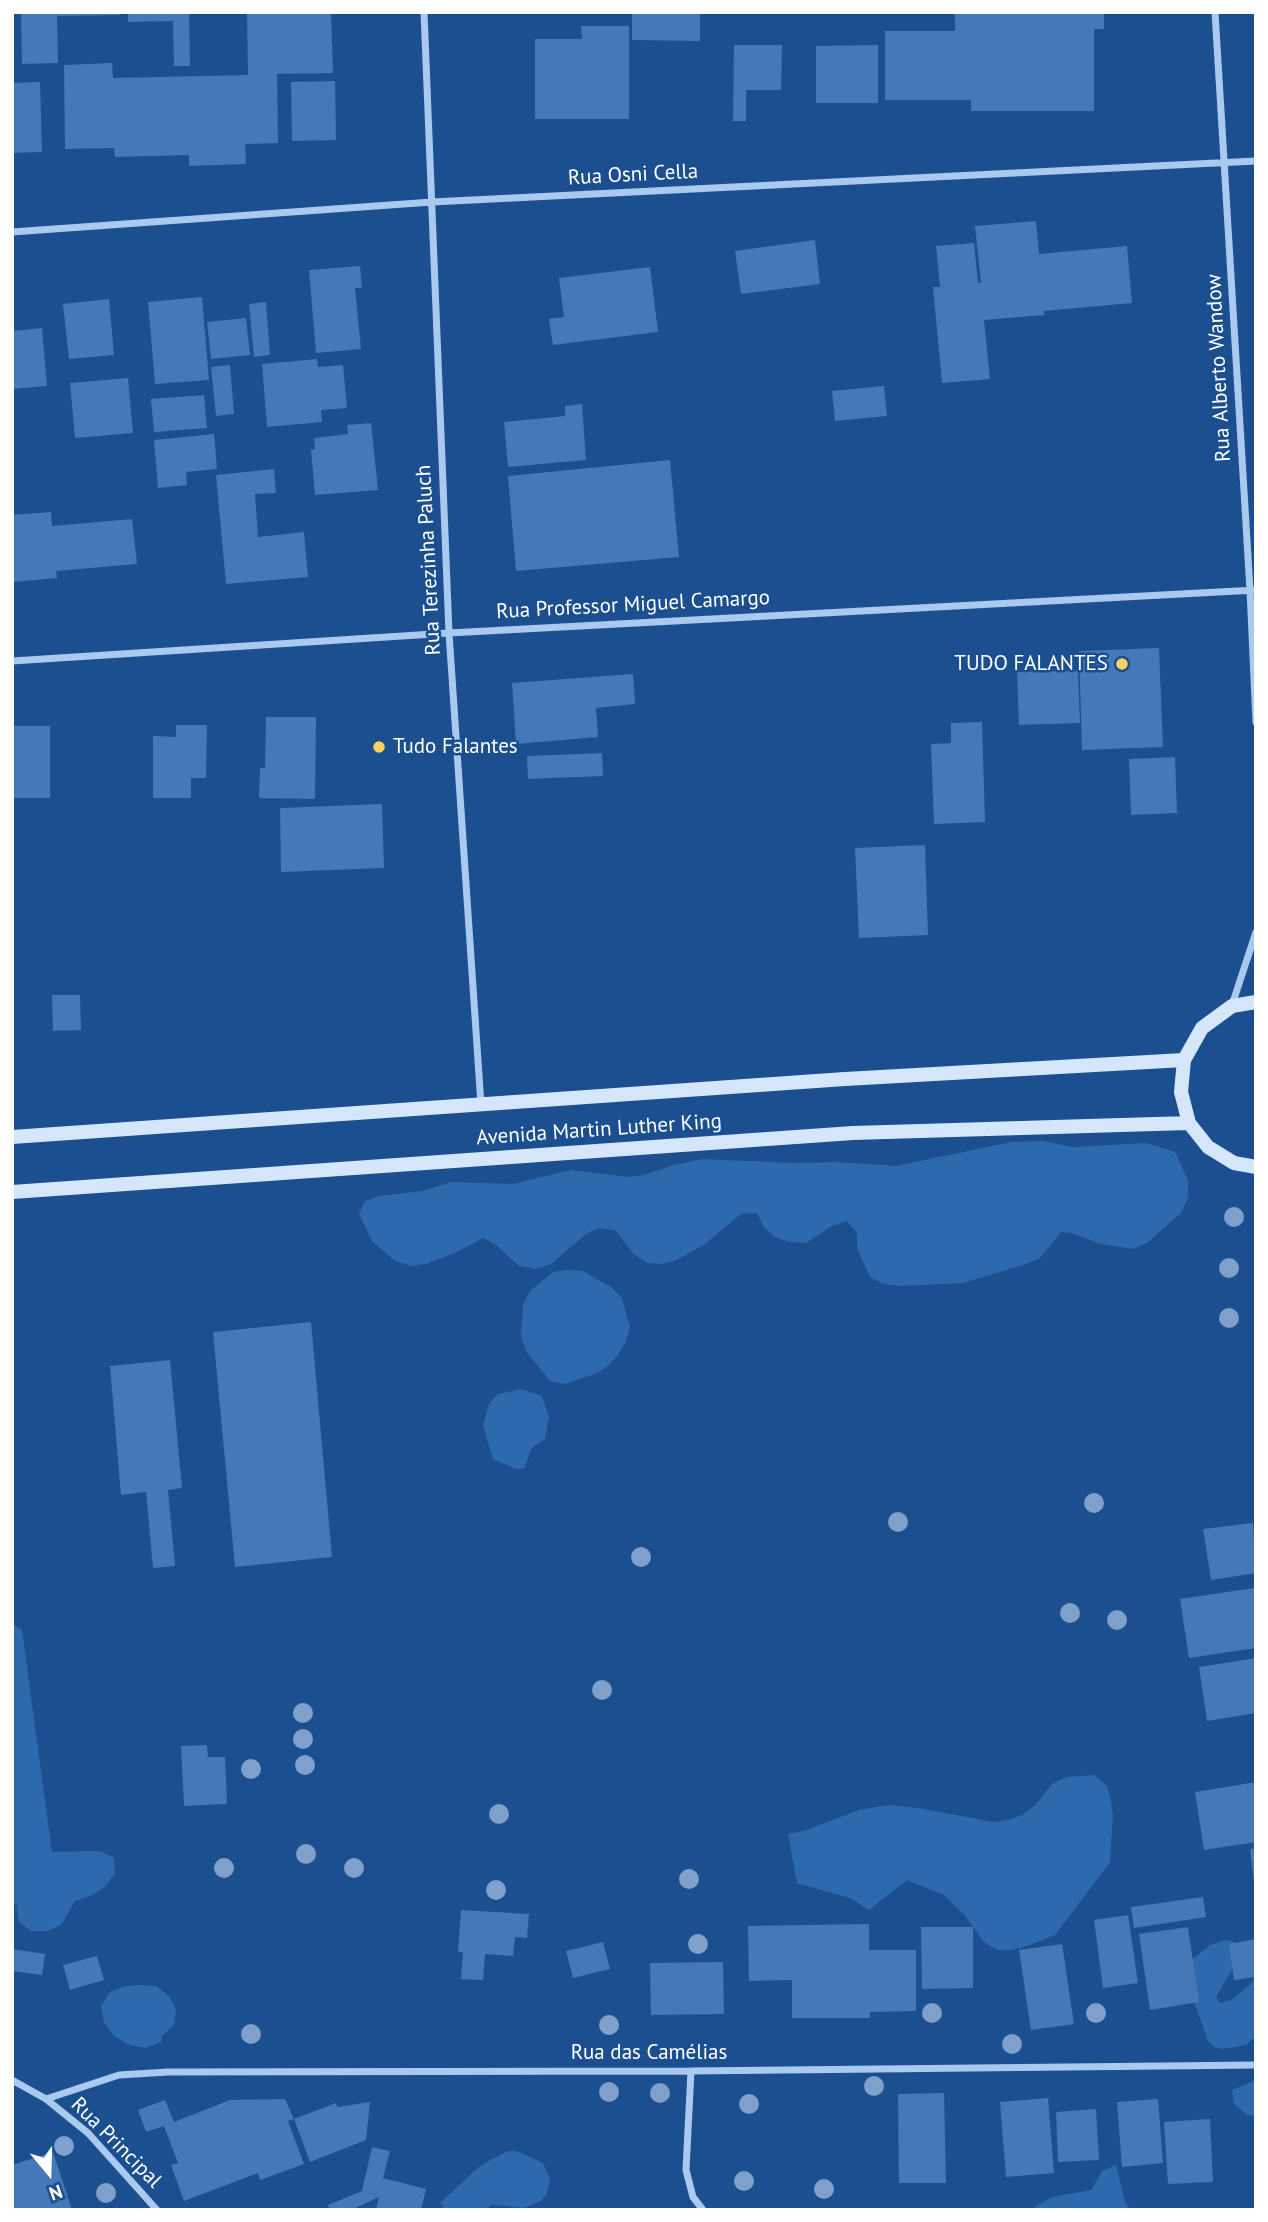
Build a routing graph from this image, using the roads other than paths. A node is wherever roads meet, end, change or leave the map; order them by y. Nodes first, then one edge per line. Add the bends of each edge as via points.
1 (424, 12) edge
2 (1215, 12) edge
3 (1256, 161) edge
4 (1225, 164) junction
5 (432, 202) junction
6 (12, 232) edge
7 (1253, 590) edge
8 (449, 633) junction
9 (12, 661) edge
10 (1256, 722) edge
11 (1256, 932) edge
12 (1256, 1002) edge
13 (1232, 1006) junction
14 (1184, 1060) junction
15 (481, 1105) junction
16 (1189, 1123) junction
17 (12, 1137) edge
18 (1256, 1167) edge
19 (12, 1192) edge
20 (1256, 2065) edge
21 (691, 2071) junction
22 (12, 2080) edge
23 (46, 2099) junction
24 (157, 2210) edge
25 (703, 2210) edge

1 - 5 street, Rua Terezinha Paluch
2 - 4 street, Rua Alberto Wandow
3 - 4 street, Rua Osni Cella
4 - 5 street, Rua Osni Cella
4 - 7 street, Rua Alberto Wandow
5 - 6 street, Rua Osni Cella
5 - 8 street, Rua Terezinha Paluch
7 - 8 street, Rua Professor Miguel Camargo
7 - 10 street, Rua Alberto Wandow
8 - 9 street, Rua Professor Miguel Camargo
8 - 15 street, Rua Terezinha Paluch
11 - 13 street
12 - 13 main road
13 - 14 main road via 1202,1028
14 - 15 main road, Avenida Martin Luther King
14 - 16 main road via 1181,1092
15 - 17 main road, Avenida Martin Luther King
16 - 18 main road via 1208,1147 1234,1163
16 - 19 main road, Avenida Martin Luther King via 853,1133
20 - 21 street, Rua das Camélias
21 - 23 street, Rua das Camélias via 168,2072 119,2075
21 - 25 street via 686,2170 693,2197
22 - 23 street, Rua Principal
23 - 24 street, Rua Principal via 88,2133

